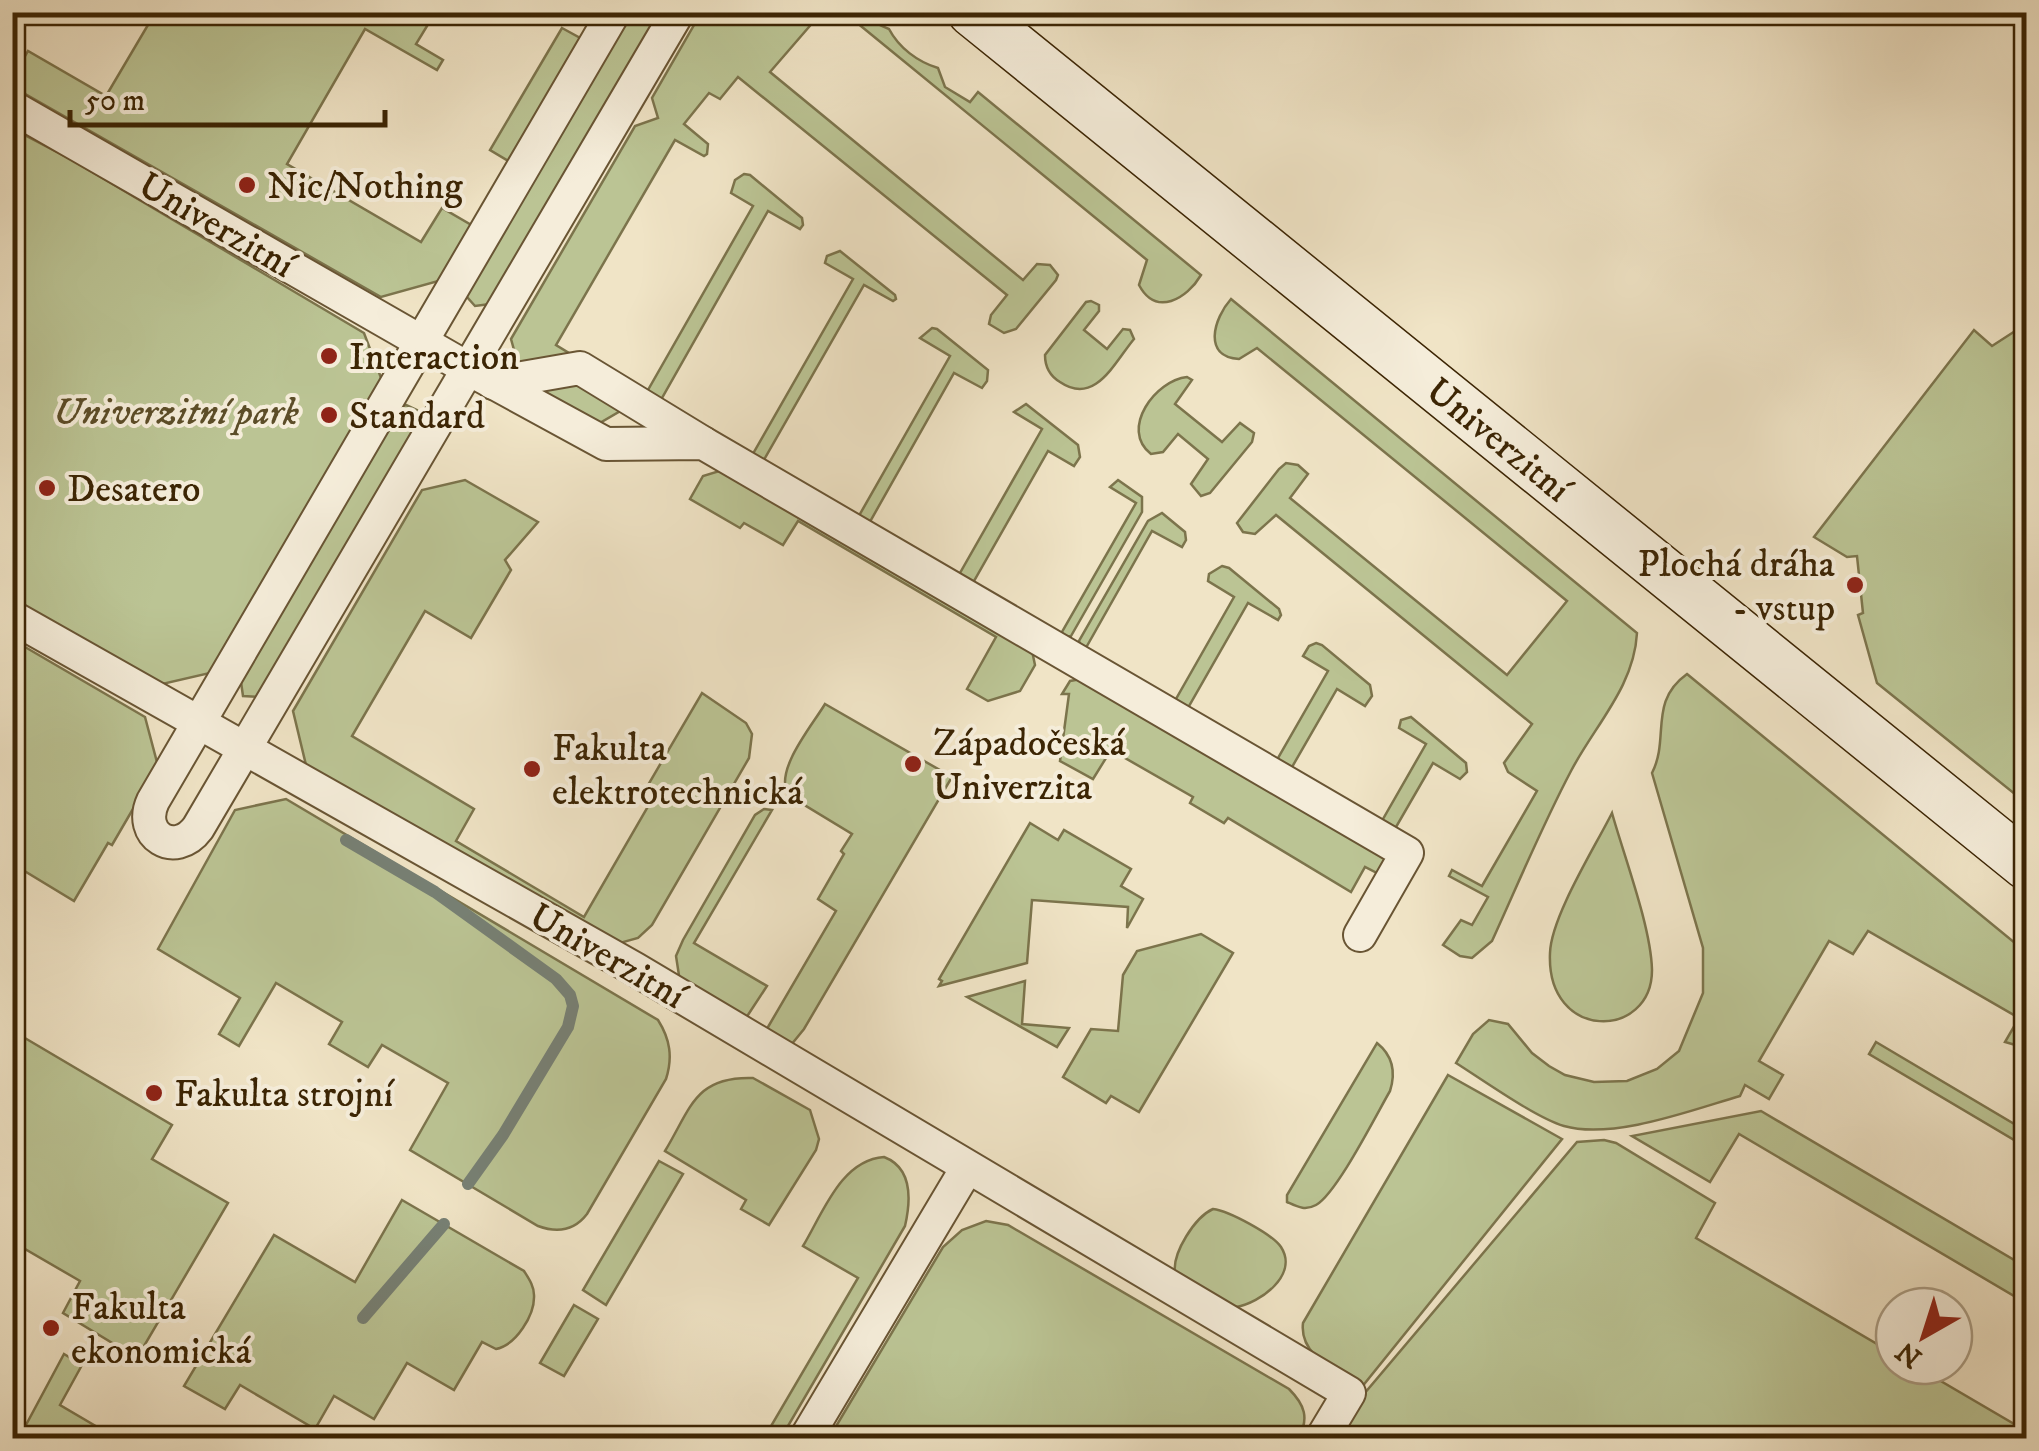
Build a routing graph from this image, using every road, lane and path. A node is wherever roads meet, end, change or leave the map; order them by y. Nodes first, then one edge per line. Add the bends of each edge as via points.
1 (614, 12) edge
2 (678, 12) edge
3 (972, 12) edge
4 (12, 107) edge
5 (423, 340) junction
6 (482, 377) junction
7 (704, 444) junction
8 (12, 617) edge
9 (199, 724) junction
10 (244, 750) junction
11 (2026, 865) edge
12 (1360, 934) dead end
13 (966, 1168) junction
14 (806, 1438) edge
15 (1322, 1438) edge

1 - 5 street
2 - 6 street
3 - 11 street, Univerzitní
4 - 5 street, Univerzitní
5 - 6 street, Univerzitní
5 - 9 street
6 - 7 street, Univerzitní via 606,444
6 - 7 street via 580,368
6 - 10 street
7 - 12 street via 1407,853
8 - 9 street, Univerzitní
9 - 10 street, Univerzitní
9 - 10 street via 149,808 150,826 161,839 178,842 193,835
10 - 13 street, Univerzitní via 636,969
13 - 14 street
13 - 15 street, Univerzitní via 1349,1393

